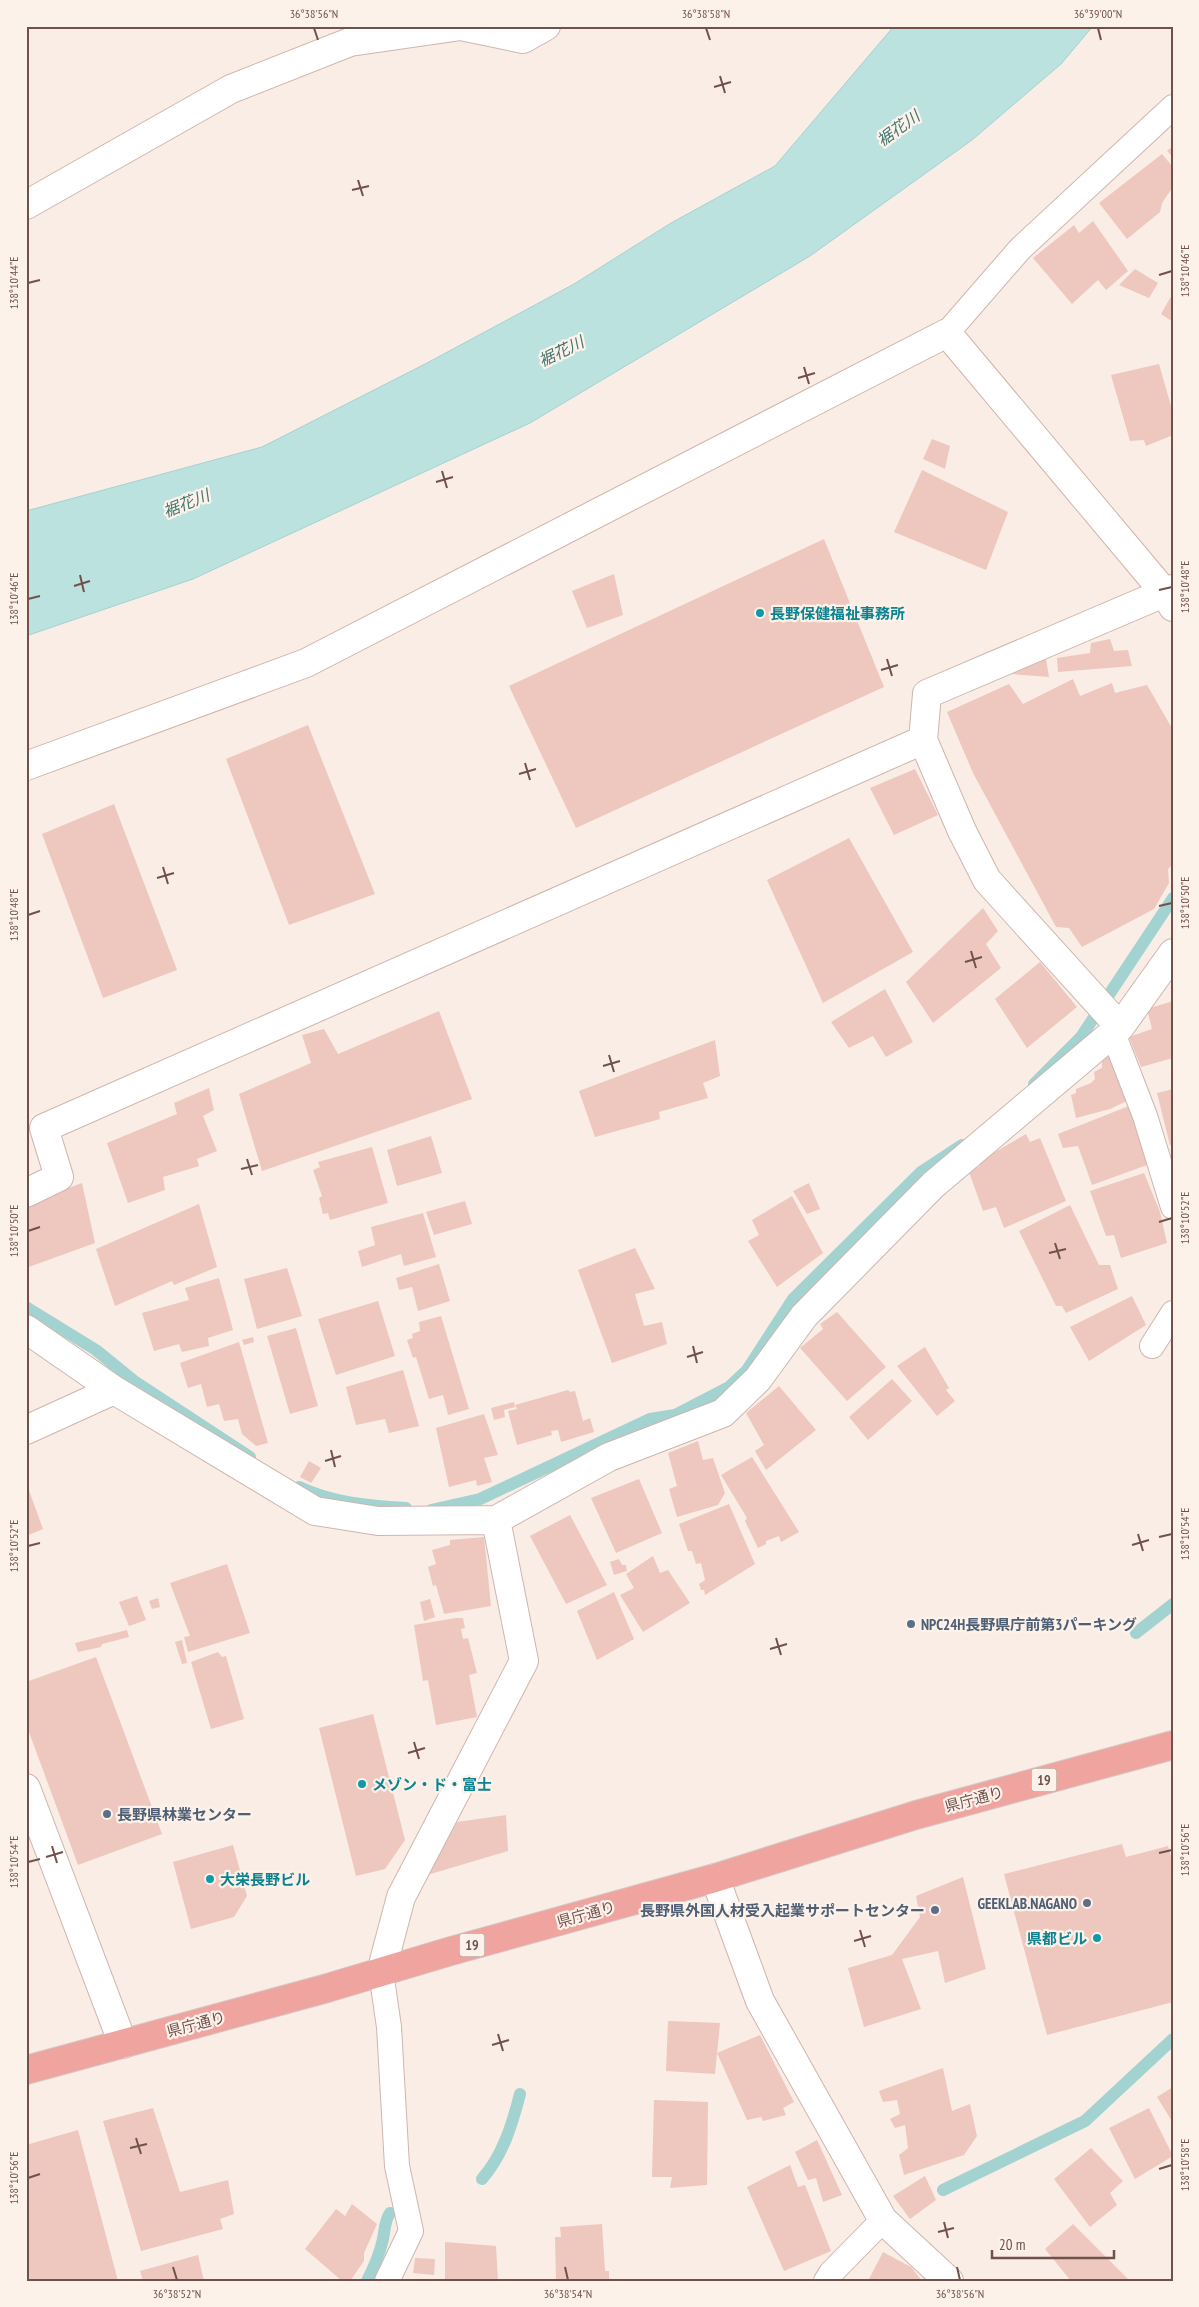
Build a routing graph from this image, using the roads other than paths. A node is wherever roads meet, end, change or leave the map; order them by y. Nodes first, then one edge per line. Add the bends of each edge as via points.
1 (546, 26) edge
2 (1173, 107) edge
3 (26, 205) edge
4 (947, 333) junction
5 (1170, 596) edge
6 (923, 740) junction
7 (26, 766) edge
8 (1173, 953) edge
9 (1110, 1019) junction
10 (26, 1193) edge
11 (1173, 1207) edge
12 (1173, 1313) edge
13 (26, 1329) edge
14 (1152, 1346) dead end
15 (114, 1390) junction
16 (26, 1430) edge
17 (496, 1520) junction
18 (1173, 1745) edge
19 (26, 1788) edge
20 (715, 1878) junction
21 (381, 1972) junction
22 (123, 2044) junction
23 (26, 2070) edge
24 (882, 2220) junction
25 (387, 2281) edge
26 (826, 2281) edge
27 (949, 2281) edge

1 - 3 street via 523,39 461,26 350,42 231,89
2 - 4 lane via 1020,249
4 - 5 street
4 - 7 street via 306,663
5 - 6 street via 927,694
6 - 9 street via 987,880
6 - 10 street via 44,1128 59,1177
8 - 9 street
9 - 11 lane
9 - 17 street via 933,1185 804,1316 758,1379 723,1413 609,1457
12 - 14 lane
13 - 15 street
15 - 16 street
15 - 17 street via 314,1510 378,1521
17 - 21 street via 524,1661 401,1897
18 - 20 highway, 県庁通り / 19 via 916,1815
19 - 22 street
20 - 21 highway, 県庁通り / 19
20 - 24 street via 760,2001
21 - 22 highway, 県庁通り / 19
21 - 25 lane via 389,2027 397,2166 411,2231
22 - 23 highway, 県庁通り / 19
24 - 26 lane
24 - 27 street

